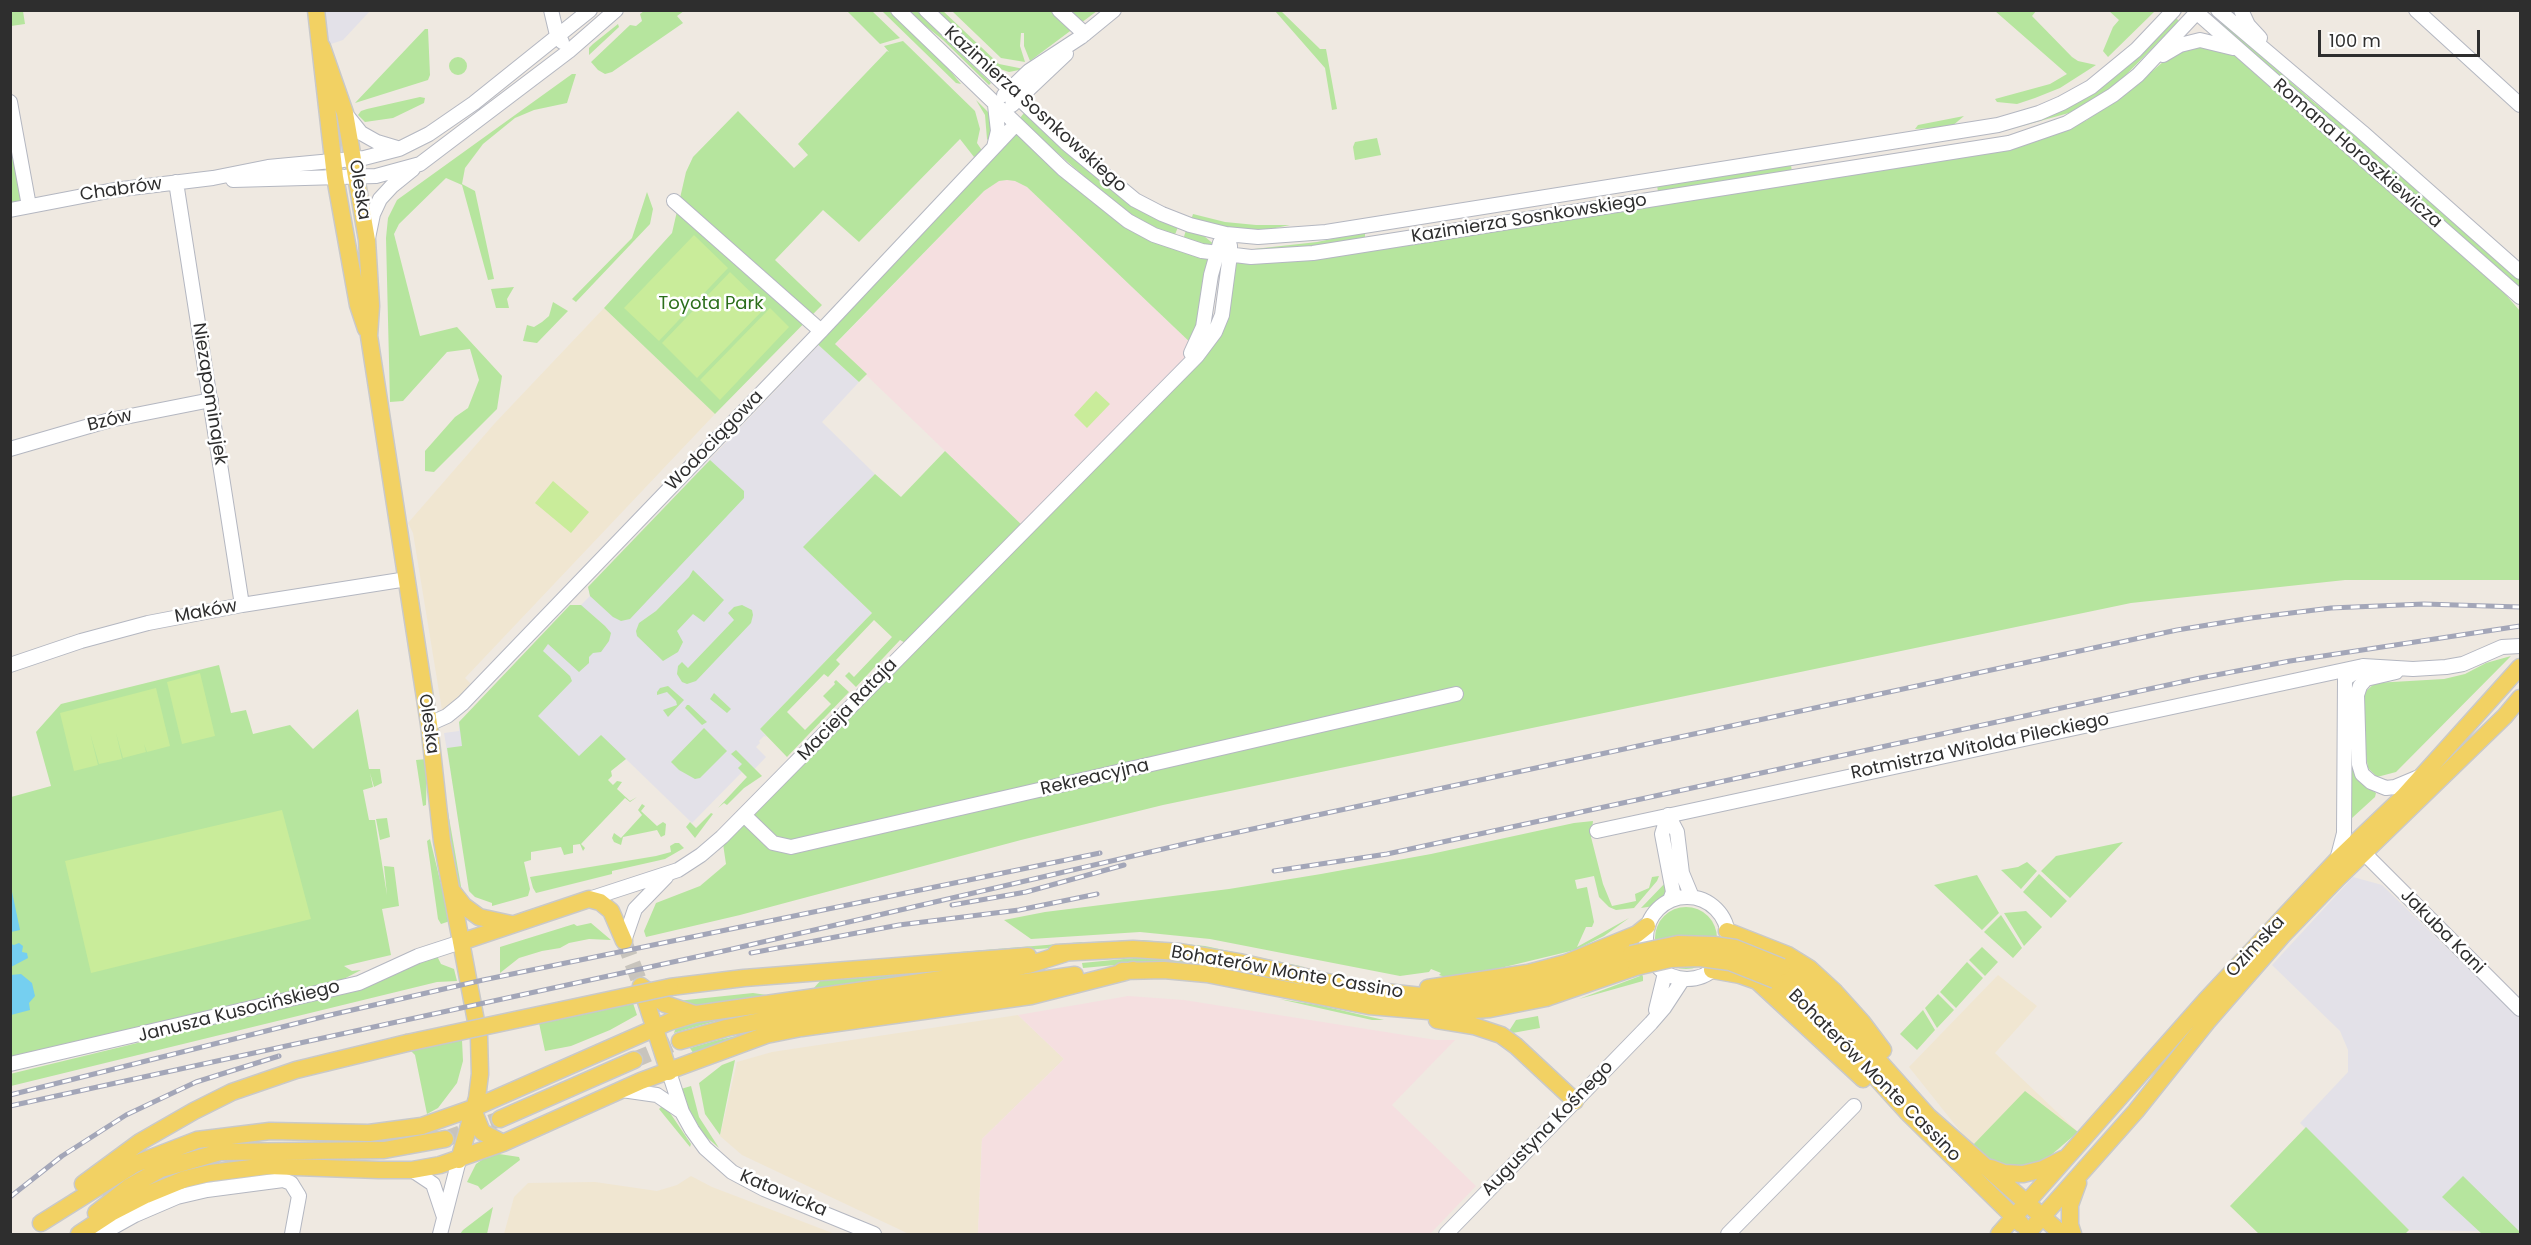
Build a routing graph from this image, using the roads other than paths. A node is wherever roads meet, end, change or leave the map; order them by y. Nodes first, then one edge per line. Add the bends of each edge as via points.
1 (316, 10) edge
2 (551, 10) edge
3 (590, 10) edge
4 (616, 10) edge
5 (898, 10) edge
6 (926, 10) edge
7 (1059, 10) edge
8 (1114, 10) edge
9 (2174, 10) edge
10 (2218, 10) edge
11 (2241, 10) edge
12 (2416, 10) edge
13 (2197, 11) edge
14 (1083, 35) junction
15 (559, 38) junction
16 (322, 47) junction
17 (2238, 49) junction
18 (568, 51) junction
19 (2279, 60) junction
20 (2138, 75) junction
21 (1013, 95) junction
22 (10, 102) edge
23 (2520, 105) edge
24 (999, 109) junction
25 (345, 113) junction
26 (1016, 124) junction
27 (399, 149) junction
28 (994, 149) junction
29 (354, 159) junction
30 (420, 164) junction
31 (334, 169) junction
32 (357, 177) junction
33 (176, 182) junction
34 (674, 201) dead end
35 (29, 206) junction
36 (10, 210) edge
37 (1226, 234) junction
38 (367, 240) junction
39 (1223, 255) junction
40 (2520, 272) edge
41 (2520, 297) edge
42 (821, 331) junction
43 (369, 336) junction
44 (211, 400) junction
45 (10, 449) edge
46 (407, 579) junction
47 (242, 605) junction
48 (2520, 646) edge
49 (10, 665) edge
50 (2520, 667) edge
51 (2365, 672) junction
52 (2319, 675) junction
53 (2345, 679) junction
54 (1456, 694) dead end
55 (2520, 698) edge
56 (429, 724) junction
57 (2423, 775) junction
58 (744, 815) junction
59 (1668, 815) junction
60 (1597, 831) dead end
61 (2365, 854) junction
62 (2337, 860) junction
63 (669, 873) junction
64 (453, 891) junction
65 (1692, 897) junction
66 (589, 899) junction
67 (1670, 900) junction
68 (511, 924) junction
69 (1647, 926) junction
70 (1727, 931) junction
71 (624, 941) joint
72 (461, 942) junction
73 (1066, 953) junction
74 (1634, 961) junction
75 (1133, 970) junction
76 (1712, 970) junction
77 (1665, 973) junction
78 (1683, 979) junction
79 (1388, 994) junction
80 (2520, 1009) edge
81 (1413, 1011) junction
82 (696, 1014) junction
83 (1651, 1023) junction
84 (654, 1030) junction
85 (680, 1041) tunnel mouth
86 (634, 1060) tunnel mouth
87 (10, 1064) edge
88 (669, 1072) junction
89 (622, 1090) junction
90 (1575, 1101) junction
91 (1854, 1106) dead end
92 (1911, 1107) junction
93 (475, 1109) junction
94 (682, 1112) junction
95 (500, 1119) tunnel mouth
96 (445, 1139) tunnel mouth
97 (503, 1143) junction
98 (2072, 1154) junction
99 (459, 1160) junction
100 (1982, 1164) junction
101 (412, 1170) junction
102 (2083, 1173) junction
103 (2028, 1203) junction
104 (2014, 1217) junction
105 (2043, 1217) junction
106 (444, 1218) junction
107 (36, 1229) edge
108 (2030, 1233) edge
109 (74, 1234) edge
110 (79, 1234) edge
111 (101, 1234) edge
112 (292, 1234) edge
113 (440, 1234) edge
114 (874, 1234) edge
115 (1446, 1234) edge
116 (1728, 1234) edge
117 (1999, 1234) edge
118 (2062, 1234) edge
119 (2073, 1234) edge

1 - 16 main road, Oleska
2 - 15 street
3 - 15 street
4 - 18 street
5 - 24 street, Kazimierza Sosnkowskiego
6 - 21 street, Kazimierza Sosnkowskiego
7 - 14 street
8 - 14 street
9 - 37 street, Kazimierza Sosnkowskiego via 2136,50 2091,87 2039,113 1998,125 1326,232 1258,237
10 - 19 street, Romana Horoszkiewicza
11 - 19 street via 2248,25
12 - 23 street
13 - 17 street, Romana Horoszkiewicza
13 - 20 street, Kazimierza Sosnkowskiego
14 - 21 street via 1029,71
15 - 18 street
15 - 27 street via 447,122
16 - 25 main road, Oleska
16 - 31 main road, Oleska
17 - 20 street via 2193,41 2171,50
17 - 41 street, Romana Horoszkiewicza
18 - 30 street
19 - 40 street, Romana Horoszkiewicza
20 - 39 street, Kazimierza Sosnkowskiego via 2067,123 1986,148 1313,253
21 - 24 street
21 - 37 street, Kazimierza Sosnkowskiego via 1135,200 1176,220
22 - 35 street
24 - 26 street, Kazimierza Sosnkowskiego
24 - 28 street
25 - 27 street via 361,133
25 - 29 main road, Oleska
26 - 28 street, Wodociągowa
26 - 39 street, Kazimierza Sosnkowskiego via 1071,176 1128,221 1154,235
27 - 29 street
28 - 42 street, Wodociągowa
29 - 31 street
29 - 32 main road, Oleska
30 - 32 street
30 - 38 street via 380,199
31 - 32 street
31 - 33 street, Chabrów via 268,167
31 - 43 main road, Oleska via 358,305
32 - 38 main road, Oleska
33 - 35 street, Chabrów
33 - 44 street, Niezapominajek
34 - 42 street
35 - 36 street, Chabrów
37 - 39 street, Macieja Rataja via 1230,246
38 - 43 main road, Oleska
39 - 58 street, Macieja Rataja via 1219,326 1204,347
42 - 56 street, Wodociągowa via 463,703
43 - 46 main road, Oleska
44 - 45 street, Bzów via 111,420
44 - 47 street, Niezapominajek
46 - 47 street, Maków
46 - 56 main road, Oleska
47 - 49 street, Maków via 148,623
48 - 51 street, Rotmistrza Witolda Pileckiego via 2502,647 2463,664
50 - 57 main road, Ozimska
51 - 52 street, Rotmistrza Witolda Pileckiego
51 - 53 street
51 - 57 street via 2356,695 2357,756 2362,774 2386,788
52 - 53 street
52 - 59 street, Rotmistrza Witolda Pileckiego
53 - 62 street via 2344,832
54 - 58 street, Rekreacyjna via 791,847 773,843
55 - 61 main road, Ozimska
56 - 64 main road, Oleska via 440,827
57 - 62 main road, Ozimska
58 - 63 street, Macieja Rataja via 701,855
59 - 60 street, Rotmistrza Witolda Pileckiego
59 - 65 street via 1677,832 1682,873
59 - 67 street via 1662,834 1673,891
61 - 80 street, Jakuba Kani
61 - 102 main road, Ozimska via 2256,964
62 - 98 main road, Ozimska via 2167,1043
63 - 66 street, Macieja Rataja
63 - 71 street via 635,909
64 - 68 main road via 479,917
64 - 72 main road, Oleska
65 - 67 street
65 - 70 street via 1711,904
66 - 68 main road, Macieja Rataja
66 - 71 main road via 611,911
67 - 69 street via 1656,910
68 - 72 main road, Macieja Rataja
69 - 77 street via 1648,952
69 - 79 main road via 1592,953 1538,971
70 - 76 street via 1723,957
70 - 92 main road via 1788,955 1835,992 1897,1070
72 - 87 street, Janusza Kusocińskiego via 418,956 359,983
72 - 93 main road, Oleska via 479,1037 480,1074
73 - 79 main road, Bohaterów Monte Cassino via 1133,949 1180,952
73 - 82 main road via 998,971
73 - 107 main road, bridge via 670,987 296,1070 232,1092 119,1156
74 - 79 main road, Bohaterów Monte Cassino via 1502,993 1455,997
74 - 81 main road, Bohaterów Monte Cassino via 1563,994 1511,1006 1473,1011
74 - 92 main road, Bohaterów Monte Cassino, bridge via 1700,958 1779,974
75 - 81 main road, Bohaterów Monte Cassino via 1207,974
75 - 85 main road via 770,1019
75 - 88 main road via 1031,996 784,1031
76 - 78 street
76 - 92 main road via 1757,981 1863,1078
77 - 78 street
77 - 83 street, Augustyna Kośnego
78 - 83 street, Augustyna Kośnego
81 - 90 main road via 1501,1035
82 - 84 main road
82 - 84 main road via 665,1004 642,986
83 - 90 street, Augustyna Kośnego
84 - 88 main road
84 - 93 main road
86 - 95 main road
88 - 89 main road
88 - 94 street
89 - 94 street via 657,1095
89 - 97 main road
90 - 115 street, Augustyna Kośnego
91 - 116 street
92 - 100 main road, Bohaterów Monte Cassino
92 - 104 main road, Bohaterów Monte Cassino
93 - 97 main road via 483,1132
93 - 99 main road, Oleska
93 - 107 main road via 394,1131 270,1131 197,1140 135,1164
94 - 114 street, Katowicka via 705,1148 732,1172
96 - 109 main road via 384,1150 240,1150 200,1156 161,1169 129,1187
97 - 99 main road
98 - 100 main road via 2024,1174 2004,1173
98 - 103 main road, Ozimska
99 - 101 main road
99 - 106 street
100 - 103 main road, Bohaterów Monte Cassino
101 - 106 street via 433,1184
101 - 110 main road via 268,1166 210,1173 146,1195
102 - 105 main road, Ozimska
102 - 119 main road via 2070,1205
103 - 104 main road, Ozimska
103 - 105 main road, Bohaterów Monte Cassino
104 - 108 main road, Bohaterów Monte Cassino
104 - 117 main road, Ozimska
105 - 108 main road, Ozimska
105 - 118 main road, Bohaterów Monte Cassino
106 - 113 street
111 - 112 street via 151,1207 197,1192 283,1180 297,1191 299,1201

